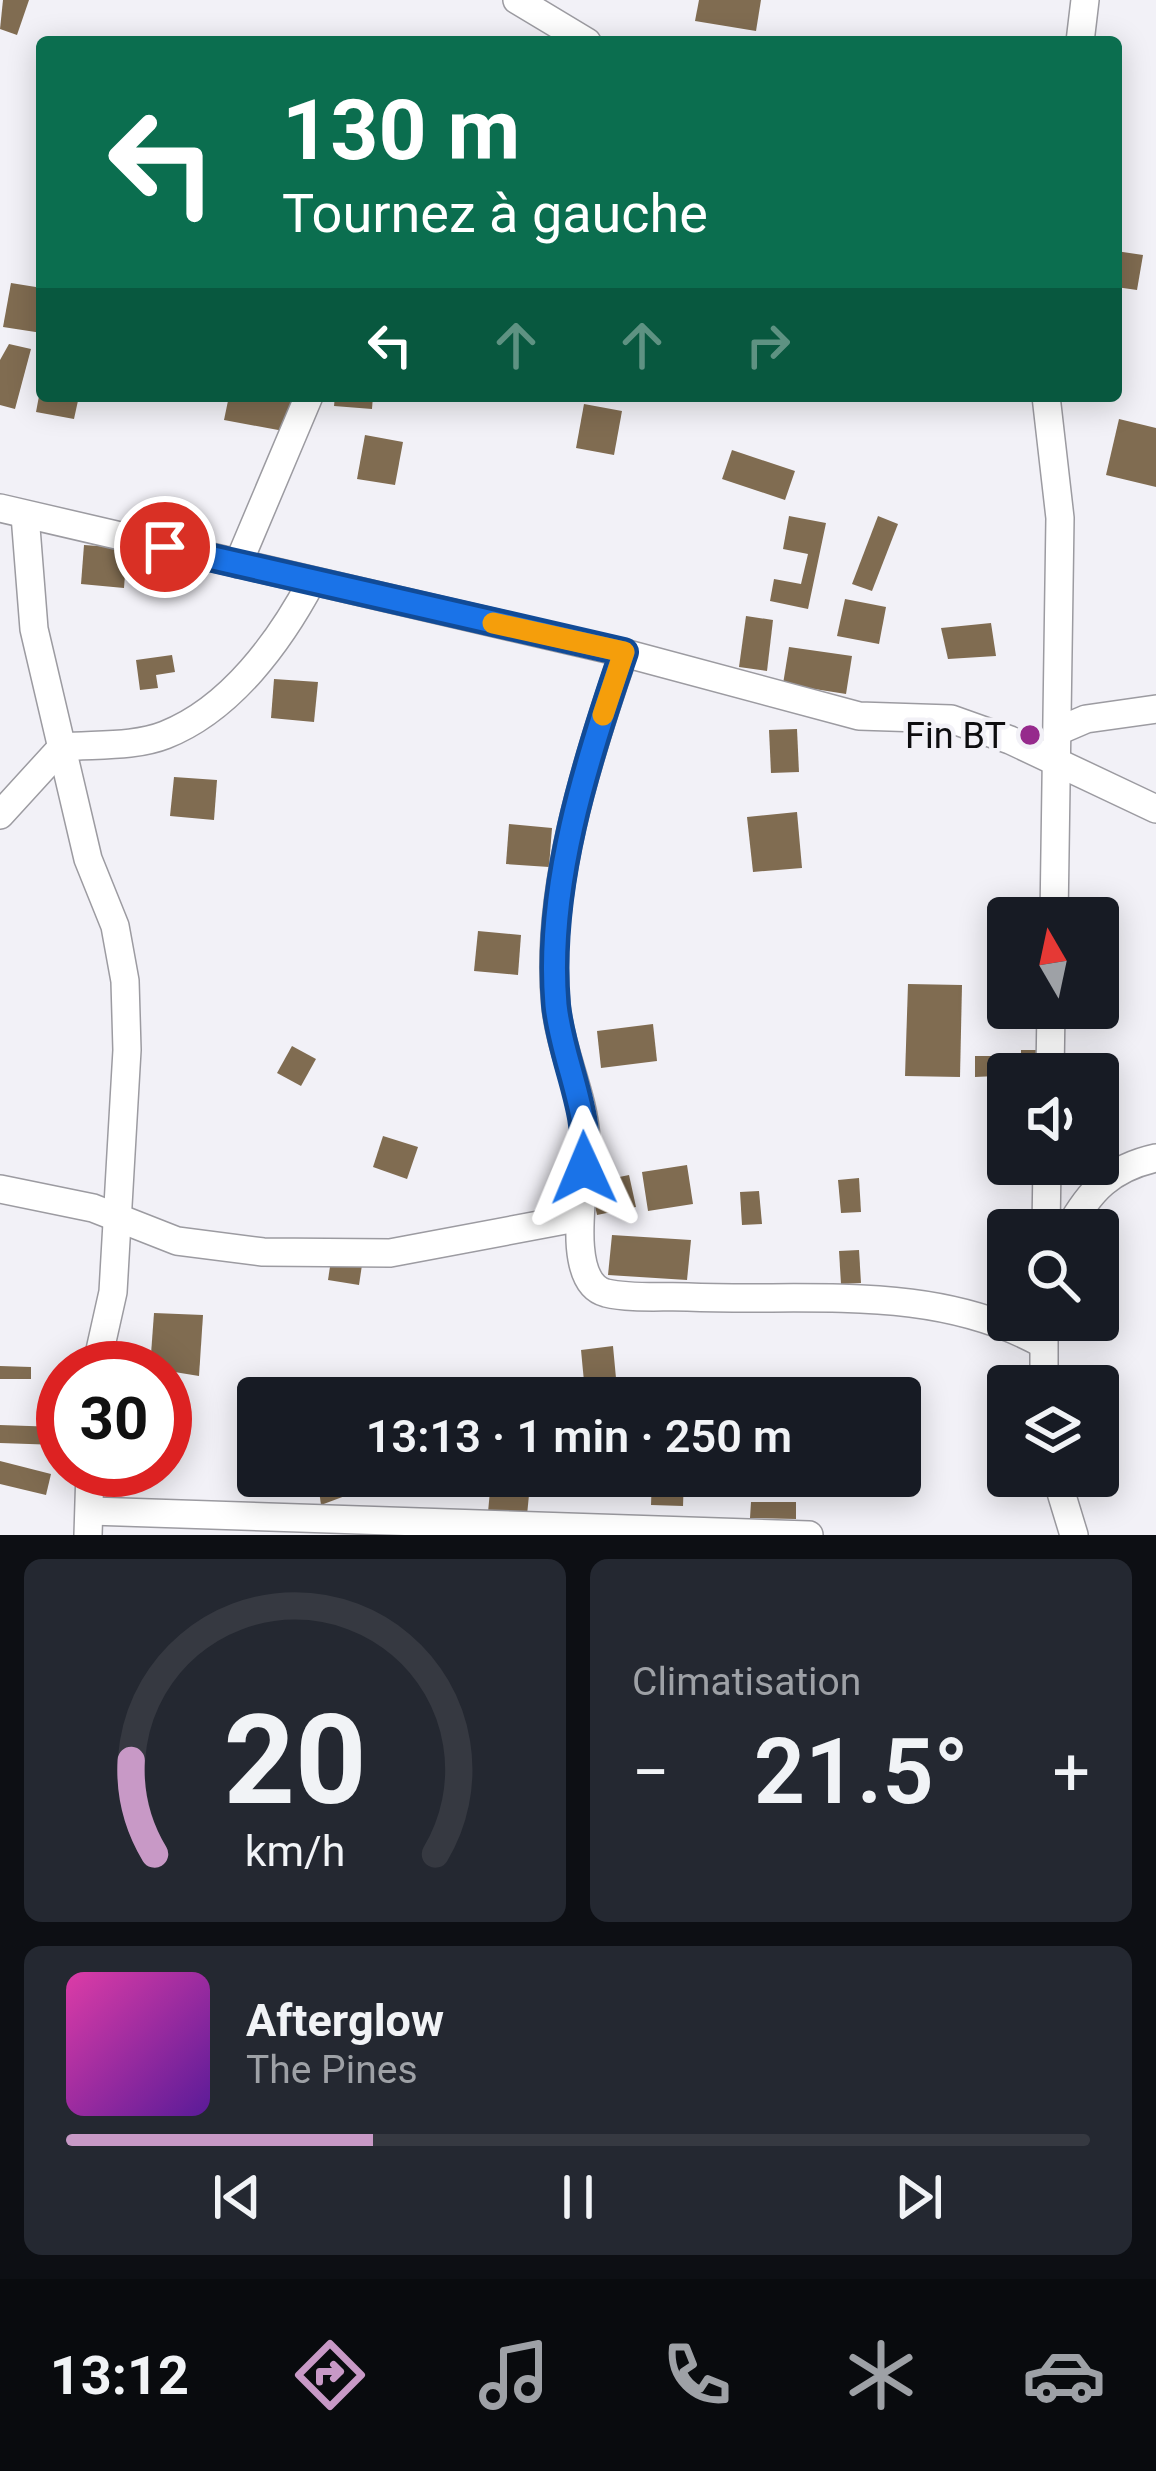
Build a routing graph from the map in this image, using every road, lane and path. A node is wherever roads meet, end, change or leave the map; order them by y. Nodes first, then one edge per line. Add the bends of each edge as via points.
1 (518, 0) edge
2 (1085, 0) edge
3 (577, 36) edge
4 (1081, 36) edge
5 (306, 402) edge
6 (1047, 402) edge
7 (13, 511) edge
8 (238, 564) junction
9 (312, 581) junction
10 (624, 652) junction
11 (1156, 709) edge
12 (1058, 731) junction
13 (62, 747) junction
14 (1058, 765) junction
15 (1156, 809) edge
16 (0, 815) edge
17 (1055, 897) edge
18 (1156, 1157) edge
19 (0, 1190) edge
20 (1083, 1209) edge
21 (576, 1218) junction
22 (117, 1219) junction
23 (987, 1317) edge
24 (102, 1341) edge
25 (1063, 1497) edge
26 (90, 1523) edge
27 (809, 1535) edge
28 (1075, 1535) edge

1 - 3 street
2 - 4 street
5 - 8 street
6 - 12 street via 1060,518
7 - 8 street
7 - 13 street
8 - 9 street
9 - 10 street
9 - 13 street via 263,657 201,714 163,736
10 - 14 street via 859,716 951,718
10 - 21 street via 578,805 554,948 556,1008 586,1145
11 - 12 street
12 - 14 street
13 - 16 street
13 - 22 street via 125,981
14 - 15 street
14 - 17 street
18 - 20 street via 1102,1181
19 - 22 street
21 - 22 street via 390,1253 263,1252 177,1241
21 - 23 street via 592,1282 602,1292 879,1298
22 - 24 street
25 - 28 street
26 - 27 street

